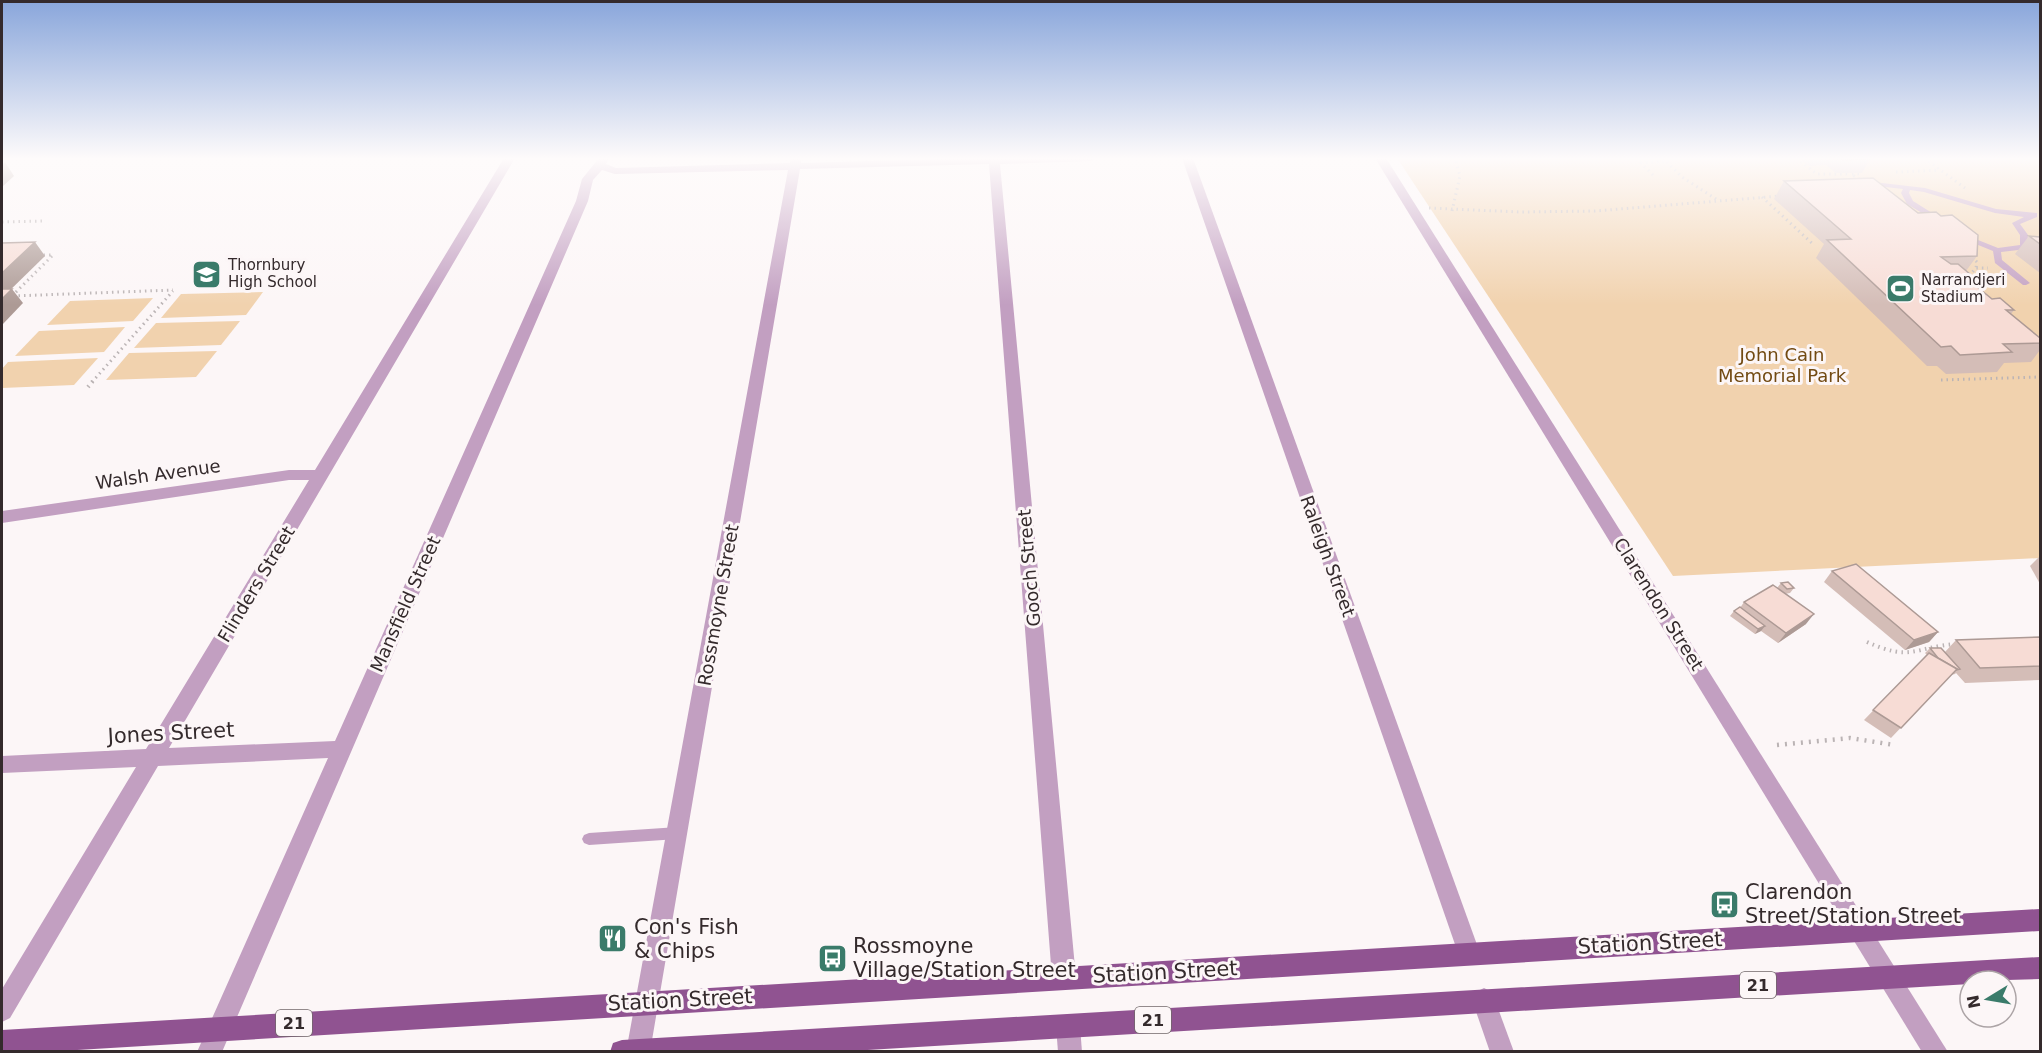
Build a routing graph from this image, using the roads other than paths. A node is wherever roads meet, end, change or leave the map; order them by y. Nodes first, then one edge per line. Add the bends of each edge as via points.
1 (480, 207) edge
2 (579, 207) edge
3 (788, 207) edge
4 (998, 207) edge
5 (1204, 207) edge
6 (1411, 207) edge
7 (1918, 207) edge
8 (1982, 207) edge
9 (1995, 211) junction
10 (2037, 215) edge
11 (2016, 223) junction
12 (1944, 225) edge
13 (1953, 231) edge
14 (1997, 250) junction
15 (2026, 283) dead end
16 (321, 475) junction
17 (2, 517) edge
18 (342, 749) junction
19 (152, 758) junction
20 (2, 764) edge
21 (678, 833) junction
22 (589, 839) dead end
23 (2040, 920) edge
24 (1861, 931) junction
25 (1469, 953) junction
26 (2040, 968) edge
27 (1064, 978) junction
28 (1890, 978) junction
29 (1484, 1000) junction
30 (648, 1002) junction
31 (2, 1010) edge
32 (1068, 1026) junction
33 (219, 1028) junction
34 (2, 1042) edge
35 (633, 1051) edge
36 (209, 1052) edge
37 (1070, 1052) edge
38 (1502, 1052) edge
39 (1936, 1052) edge

1 - 16 street, Flinders Street
2 - 18 street, Mansfield Street
3 - 21 street, Rossmoyne Street
4 - 27 street, Gooch Street
5 - 25 street, Raleigh Street
6 - 24 street, Clarendon Street
7 - 12 lane
8 - 9 lane
9 - 10 lane
9 - 11 lane
10 - 11 lane
11 - 14 lane via 2024,235 2024,247
13 - 14 lane
14 - 15 lane via 1998,261
16 - 17 street, Walsh Avenue via 289,475
16 - 19 street, Flinders Street
18 - 19 street, Jones Street
18 - 33 street, Mansfield Street
19 - 20 street, Jones Street
19 - 31 street, Flinders Street
21 - 22 lane
21 - 30 street, Rossmoyne Street
23 - 24 main road, Station Street / 21
24 - 25 main road, Station Street / 21
24 - 28 street, Clarendon Street
25 - 27 main road, Station Street / 21
26 - 28 main road, 21
27 - 30 main road, Station Street / 21
28 - 29 main road, 21
28 - 39 street, Clarendon Street
29 - 32 main road, 21
29 - 38 street
30 - 33 main road, Station Street / 21
30 - 35 street, Rossmoyne Street
32 - 35 main road, 21
32 - 37 street
33 - 34 main road, Station Street / 21
33 - 36 street, Mansfield Street

